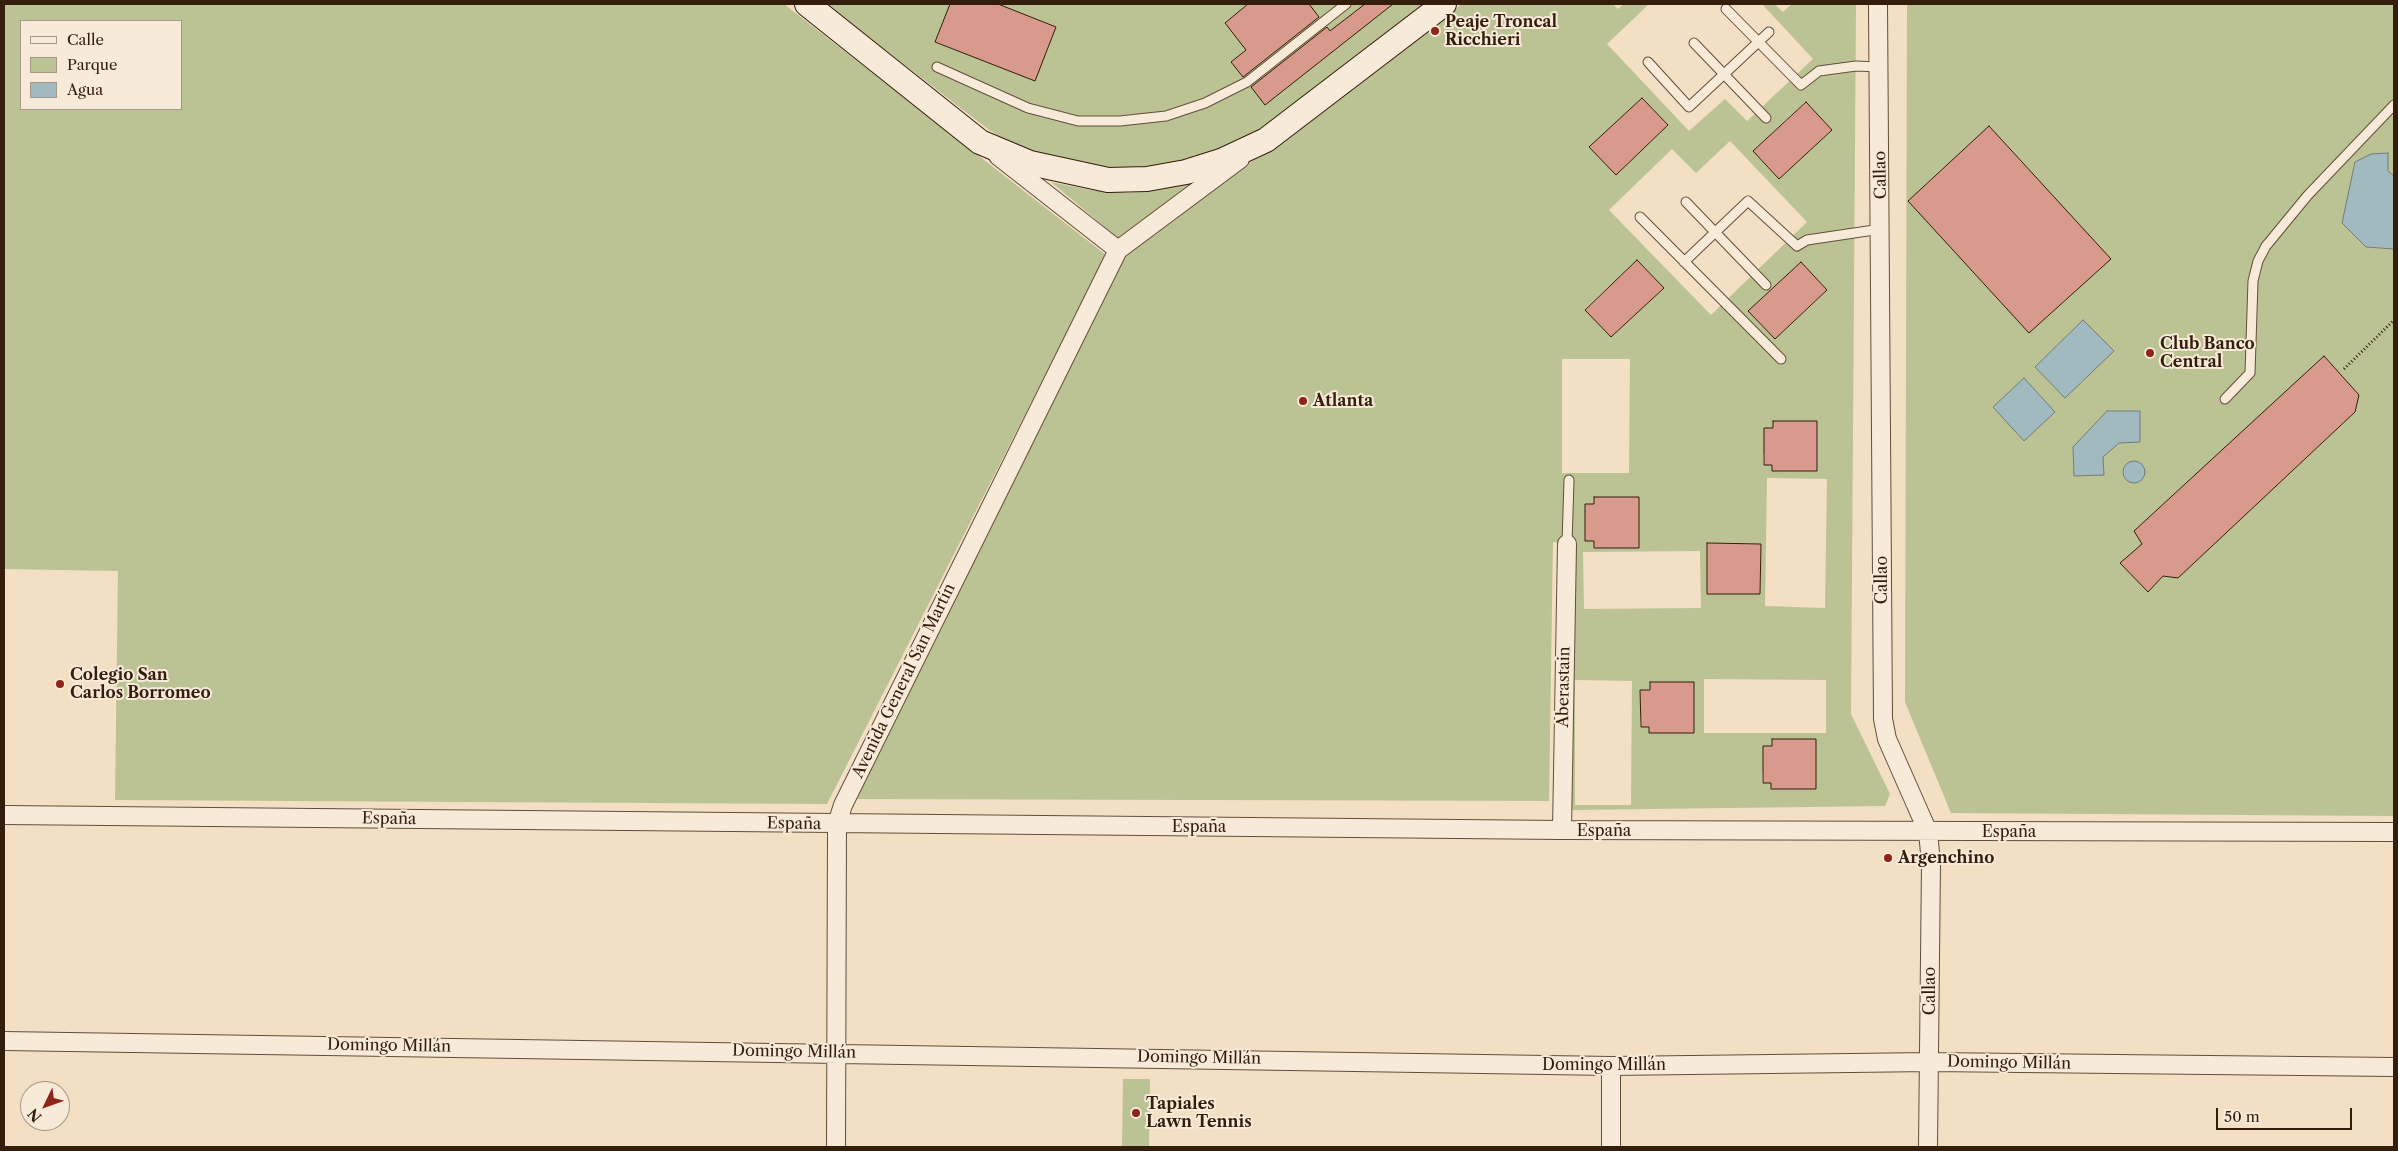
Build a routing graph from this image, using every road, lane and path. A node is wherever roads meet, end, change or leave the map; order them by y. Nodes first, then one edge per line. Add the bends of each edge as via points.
1 (807, 4) edge
2 (1346, 4) edge
3 (1444, 4) edge
4 (1878, 4) edge
5 (1726, 9) dead end
6 (1769, 32) dead end
7 (1758, 42) junction
8 (1694, 43) dead end
9 (1648, 62) dead end
10 (937, 67) dead end
11 (1879, 67) junction
12 (1725, 74) junction
13 (2394, 105) edge
14 (1766, 118) dead end
15 (1266, 140) junction
16 (980, 142) junction
17 (1686, 202) dead end
18 (1640, 217) dead end
19 (1881, 229) junction
20 (1715, 232) junction
21 (1118, 250) junction
22 (1684, 262) junction
23 (1766, 284) dead end
24 (2394, 320) edge
25 (1781, 359) dead end
26 (2344, 370) dead end
27 (2225, 399) dead end
28 (1569, 480) dead end
29 (1567, 544) joint
30 (4, 815) edge
31 (837, 824) junction
32 (1562, 830) junction
33 (1928, 832) junction
34 (2394, 832) edge
35 (4, 1041) edge
36 (837, 1053) junction
37 (1930, 1062) junction
38 (1611, 1066) junction
39 (2394, 1067) edge
40 (836, 1147) edge
41 (1611, 1147) edge
42 (1928, 1147) edge

1 - 16 street
2 - 10 lane via 1247,82 1205,103 1166,116 1078,121 1028,108
3 - 15 street
4 - 11 street, Callao
5 - 7 lane
6 - 7 lane
7 - 11 lane via 1801,85 1819,71 1856,66
7 - 12 lane
8 - 12 lane
9 - 12 lane via 1689,107
11 - 19 street, Callao
12 - 14 lane
13 - 27 lane via 2308,195 2266,246 2253,281 2250,373
15 - 16 street via 1221,161 1186,172 1147,179 1108,180 1030,163
15 - 21 street
16 - 21 street
17 - 20 lane
18 - 22 lane
19 - 20 lane via 1806,240 1796,246 1748,201
19 - 33 street, Callao via 1883,719 1887,739
20 - 22 lane
20 - 23 lane
21 - 31 street, Avenida General San Martín via 847,796
22 - 25 lane
24 - 26 path
28 - 29 lane
29 - 32 street, Aberastain
30 - 31 street, España
31 - 32 street, España
31 - 36 street, Avenida General San Martín
32 - 33 street, España
33 - 34 street, España
33 - 37 street, Callao via 1931,863
35 - 36 street, Domingo Millán
36 - 38 street, Domingo Millán
36 - 40 street, Avenida General San Martín
37 - 38 street, Domingo Millán
37 - 39 street, Domingo Millán
37 - 42 street, Callao
38 - 41 street

